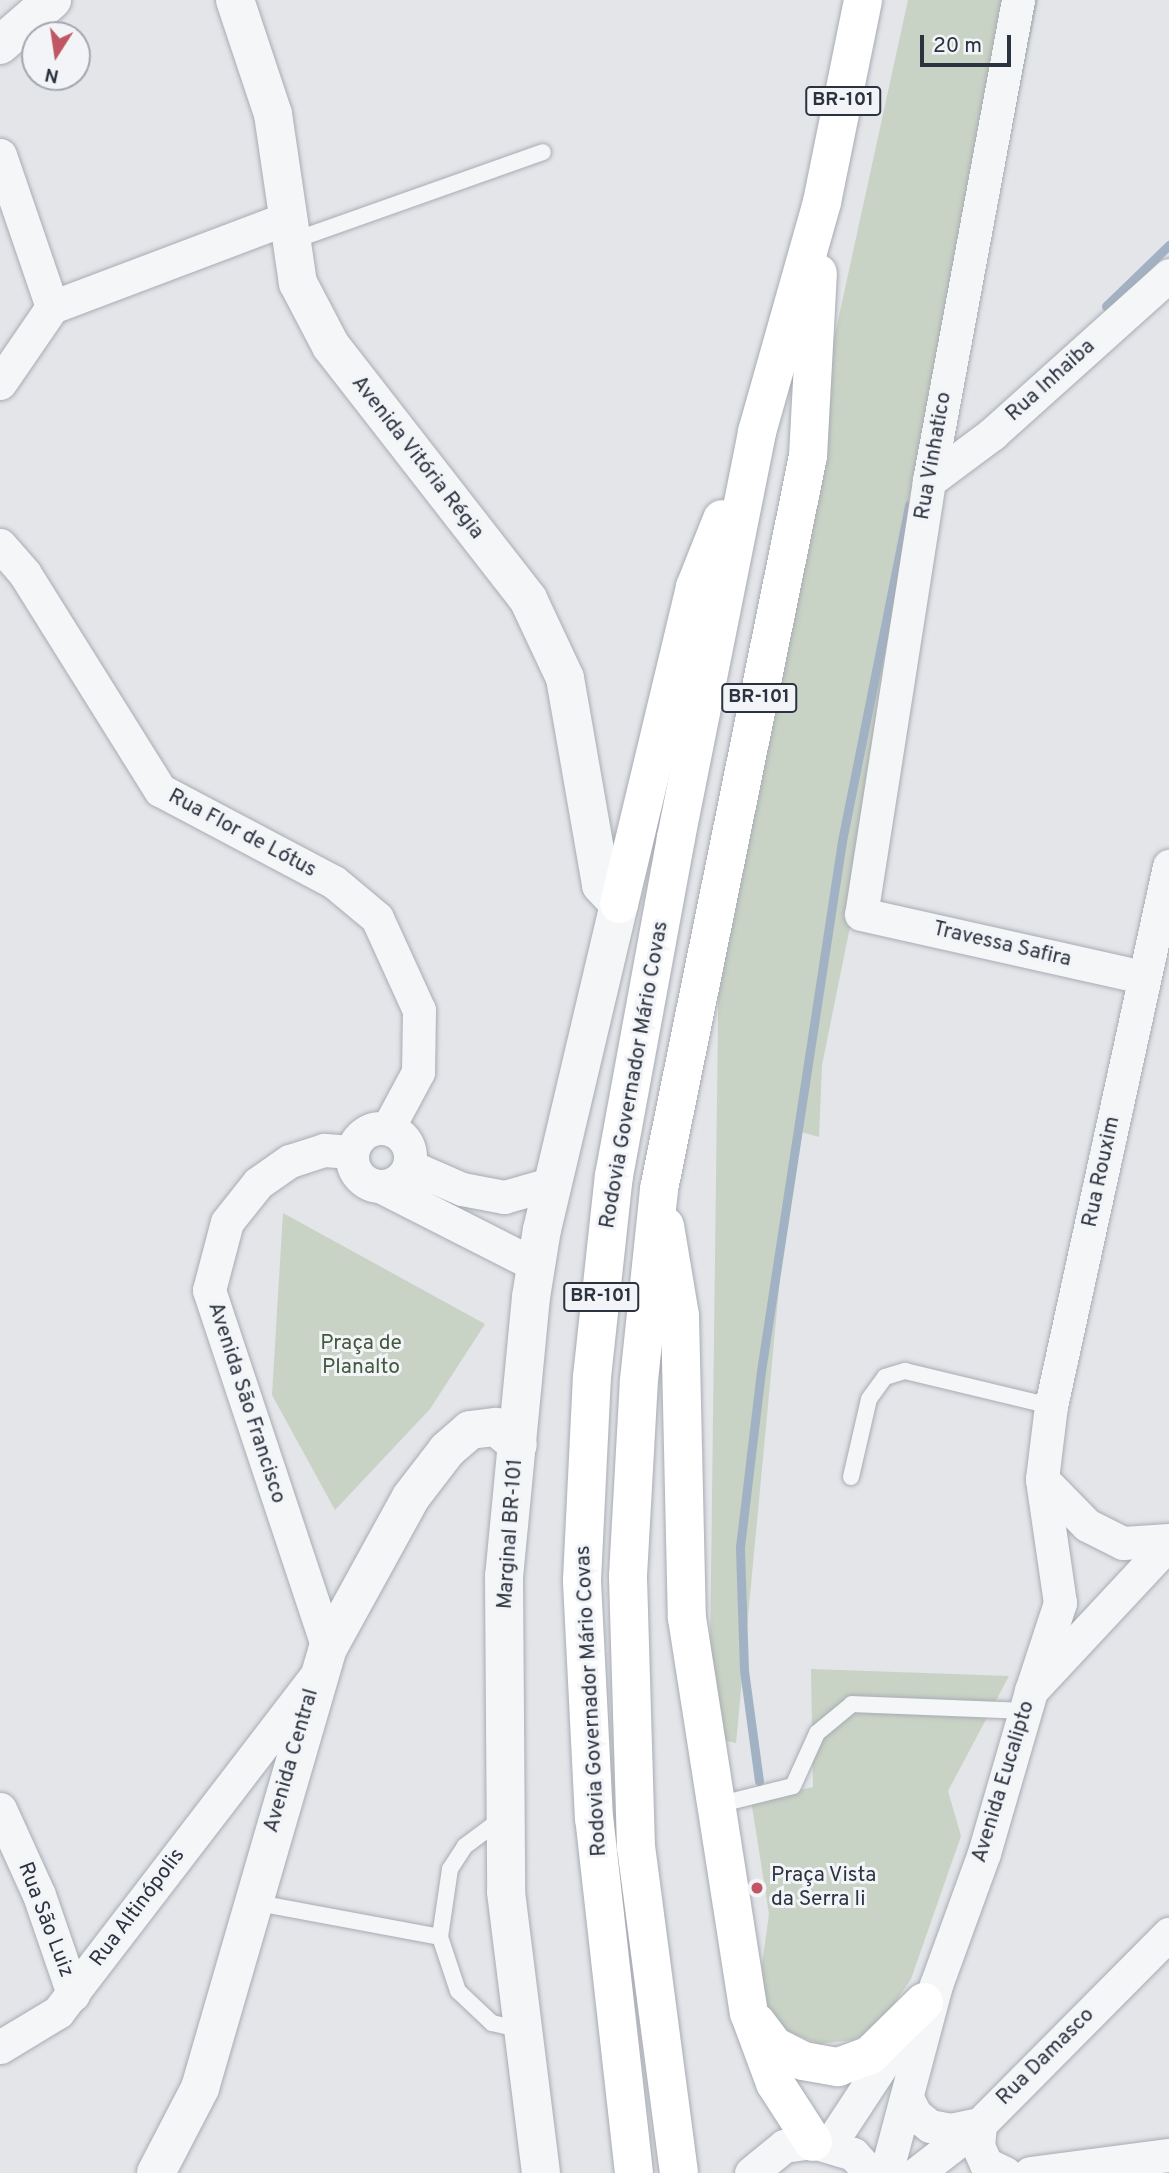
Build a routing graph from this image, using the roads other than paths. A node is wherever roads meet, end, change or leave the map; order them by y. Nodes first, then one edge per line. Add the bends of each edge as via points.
1 (52, 0) edge
2 (235, 0) edge
3 (863, 0) edge
4 (1018, 0) edge
5 (0, 45) edge
6 (543, 152) dead end
7 (0, 155) edge
8 (822, 202) junction
9 (290, 230) junction
10 (1169, 275) edge
11 (52, 307) junction
12 (0, 383) edge
13 (757, 432) junction
14 (929, 481) junction
15 (0, 545) edge
16 (1169, 866) edge
17 (619, 904) junction
18 (861, 914) joint
19 (1144, 977) junction
20 (388, 1128) junction
21 (352, 1153) junction
22 (409, 1166) junction
23 (553, 1183) junction
24 (380, 1186) junction
25 (659, 1189) junction
26 (536, 1265) junction
27 (1051, 1406) junction
28 (517, 1445) junction
29 (851, 1477) dead end
30 (1042, 1479) junction
31 (1169, 1542) edge
32 (323, 1661) junction
33 (1028, 1701) junction
34 (233, 1783) junction
35 (717, 1805) junction
36 (0, 1809) edge
37 (278, 1813) junction
38 (506, 1816) junction
39 (252, 1902) junction
40 (1169, 1934) edge
41 (440, 1937) junction
42 (930, 1993) junction
43 (73, 1994) junction
44 (748, 2013) junction
45 (523, 2030) junction
46 (0, 2047) edge
47 (907, 2098) junction
48 (980, 2124) junction
49 (822, 2143) junction
50 (1169, 2155) edge
51 (162, 2169) edge
52 (541, 2173) edge
53 (634, 2173) edge
54 (679, 2173) edge
55 (751, 2173) edge
56 (872, 2173) edge
57 (886, 2173) edge
58 (917, 2173) edge
59 (1005, 2173) edge
60 (1030, 2173) edge

1 - 5 street
2 - 9 street, Avenida Vitória Régia via 273,114
3 - 8 main road, Rodovia Governador Mário Covas / BR-101
4 - 14 street, Rua Vinhatico
6 - 9 lane
7 - 11 street
8 - 13 main road, Rodovia Governador Mário Covas / BR-101
8 - 25 main road, Rodovia Governador Mário Covas / BR-101 via 808,456
9 - 11 street
9 - 17 street, Avenida Vitória Régia via 298,283 331,346 528,599 565,678 601,885
10 - 14 street, Rua Inhaiba via 992,435
11 - 12 street
13 - 17 main road via 695,587
13 - 53 main road, Rodovia Governador Mário Covas / BR-101 via 614,1176 592,1377 582,1580 593,1805
14 - 18 street, Rua Vinhatico
15 - 20 street, Rua Flor de Lótus via 24,574 160,790 334,882 377,918 419,1010 418,1072
16 - 19 street, Rua Rouxim
17 - 23 street, Marginal BR-101
18 - 19 street, Travessa Safira
19 - 27 street, Rua Rouxim
20 - 21 street via 371,1128
20 - 22 street via 409,1147
21 - 24 street via 355,1172
21 - 32 street, Avenida São Francisco via 324,1150 301,1157 258,1183 227,1222 208,1290
22 - 23 street via 462,1189 504,1197
22 - 24 street via 398,1181
23 - 26 street, Marginal BR-101
24 - 26 street
25 - 35 main road via 680,1316 687,1618
25 - 54 main road, Rodovia Governador Mário Covas / BR-101 via 646,1283 628,1576 636,1847
26 - 28 street, Marginal BR-101
27 - 29 lane via 905,1371 885,1377 869,1399
27 - 30 street, Rua Rouxim
28 - 32 street, Avenida Central via 496,1427 470,1430 447,1450 411,1497
28 - 38 street, Marginal BR-101 via 504,1576
30 - 31 street via 1087,1525 1123,1543
30 - 33 street, Rua Rouxim via 1060,1603
31 - 33 street, Avenida Eucalipto
32 - 34 street, Rua Altinópolis
32 - 37 street, Avenida Central
33 - 35 lane via 852,1704 817,1733 793,1786
33 - 42 street, Avenida Eucalipto via 984,1853
34 - 37 street via 258,1783 272,1795
34 - 43 street, Rua Altinópolis
35 - 44 main road
36 - 43 street, Rua São Luiz via 39,1895
37 - 39 street, Avenida Central
38 - 41 lane via 465,1846 450,1869
38 - 45 street, Marginal BR-101 via 506,1892
39 - 41 lane
39 - 51 street, Avenida Central via 200,2088
40 - 48 street, Rua Damasco
41 - 45 lane via 458,1991 492,2023
42 - 44 main road via 869,2056 838,2067 803,2061 774,2046
42 - 47 street, Avenida Eucalipto
42 - 49 street, Avenida Eucalipto
43 - 46 street, Rua Altinópolis via 58,2012
44 - 49 main road via 775,2082
45 - 52 street, Marginal BR-101
47 - 48 street via 915,2114 930,2126 951,2130
47 - 57 street, Avenida Eucalipto
48 - 58 street, Rua Damasco
48 - 59 street via 978,2146 986,2164
49 - 55 street via 785,2147
49 - 56 street via 853,2154
50 - 60 street

